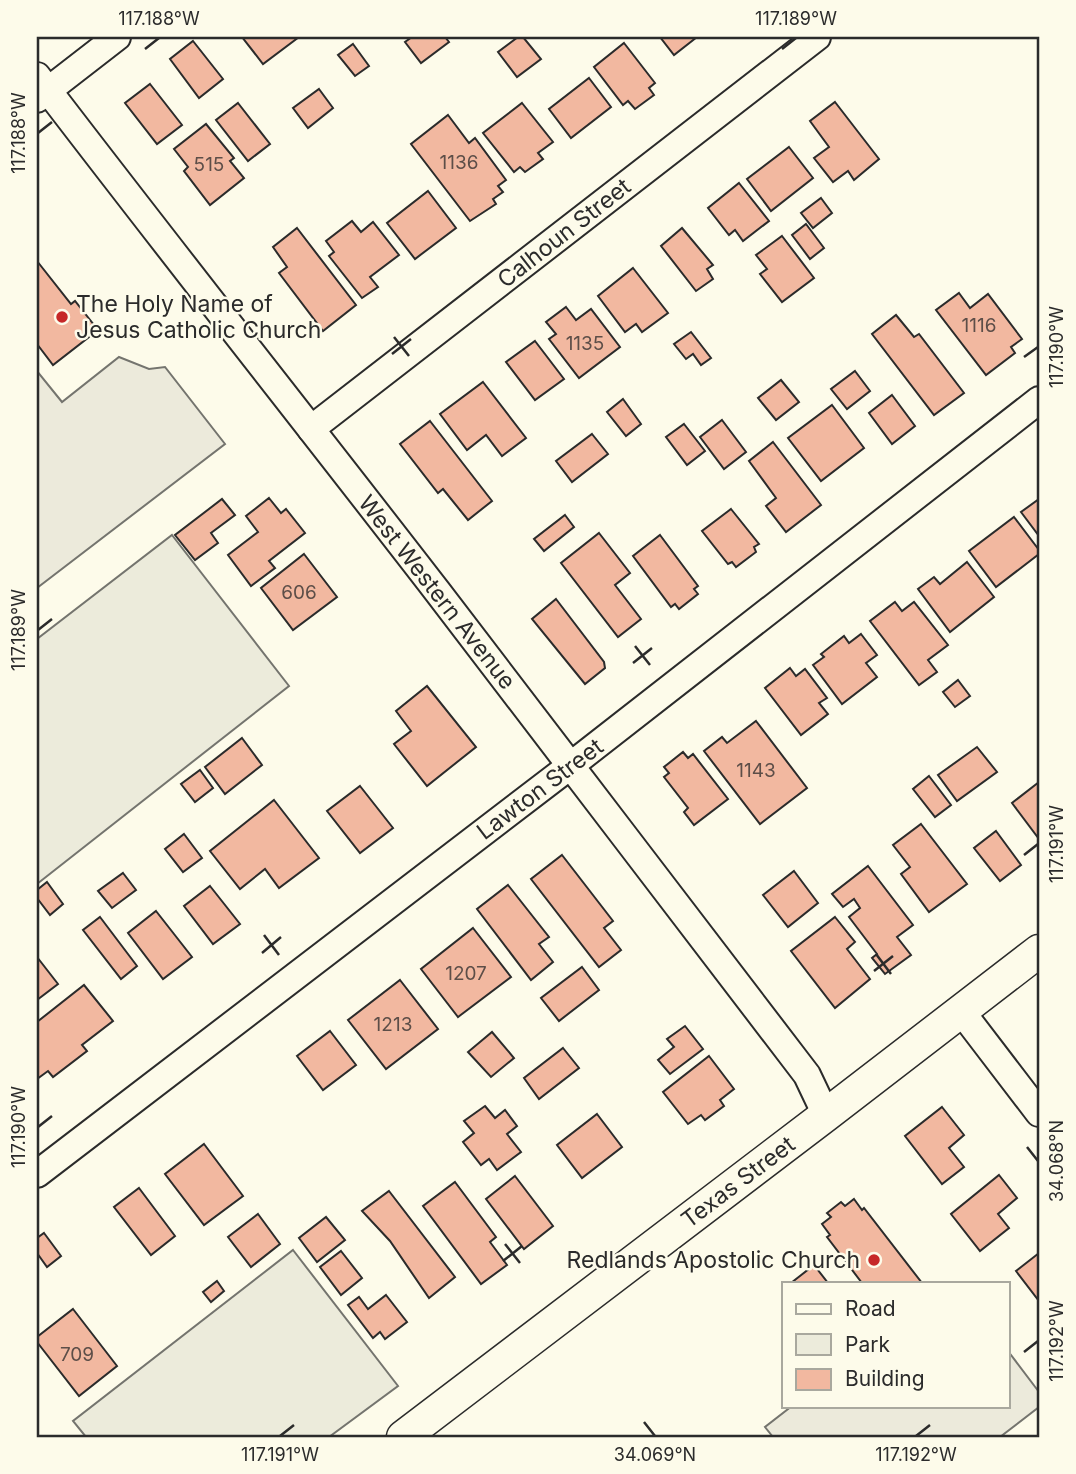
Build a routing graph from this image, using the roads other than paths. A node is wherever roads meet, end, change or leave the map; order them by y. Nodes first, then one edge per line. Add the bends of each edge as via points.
1 (117, 37) edge
2 (817, 37) edge
3 (40, 88) edge
4 (1039, 400) edge
5 (312, 429) junction
6 (570, 766) junction
7 (1039, 951) edge
8 (961, 1011) junction
9 (1039, 1113) edge
10 (826, 1115) junction
11 (37, 1174) edge
12 (403, 1437) edge

1 - 3 street
2 - 5 street, Calhoun Street
3 - 5 street, West Western Avenue
4 - 6 street, Lawton Street
5 - 6 street, West Western Avenue
6 - 10 street, West Western Avenue via 807,1075
6 - 11 street, Lawton Street
7 - 8 street, Texas Street
8 - 9 street
8 - 10 street, Texas Street
10 - 12 street, Texas Street

